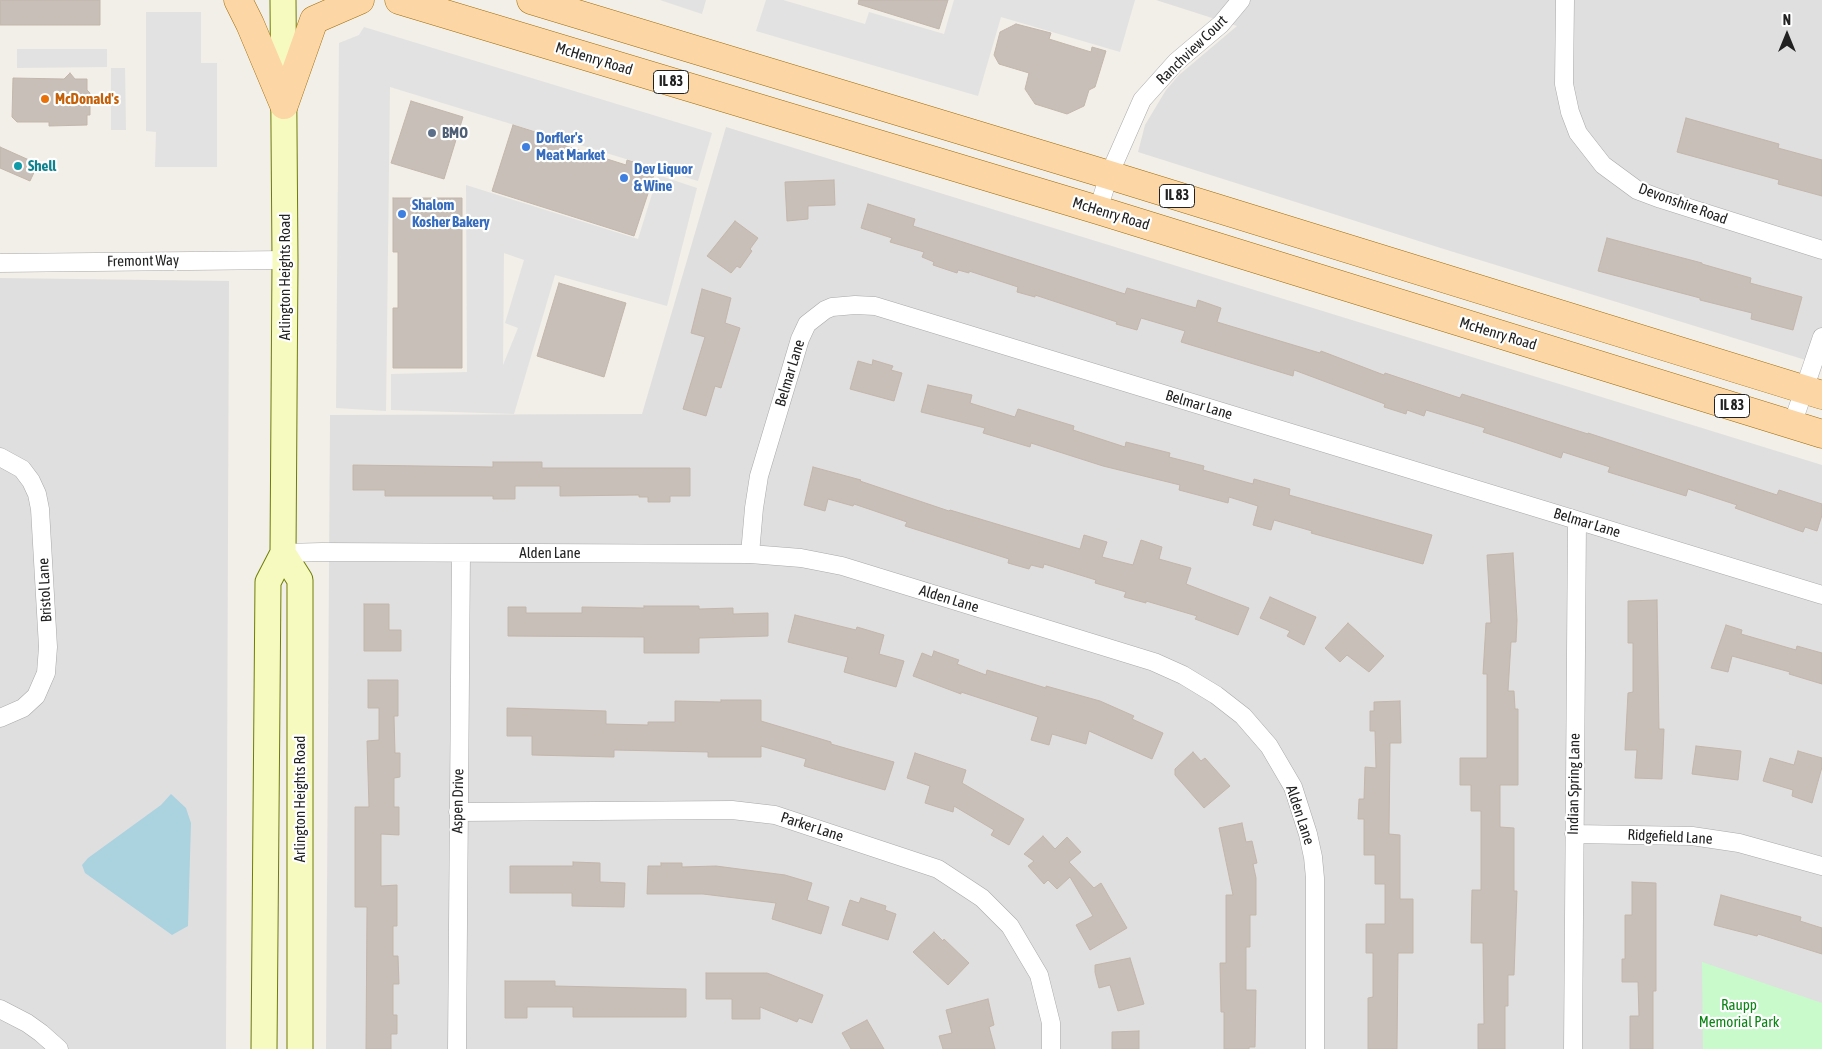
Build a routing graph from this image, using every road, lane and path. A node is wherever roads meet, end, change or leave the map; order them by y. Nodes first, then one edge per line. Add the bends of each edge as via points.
1 (238, 0) edge
2 (284, 0) edge
3 (360, 0) edge
4 (399, 0) edge
5 (531, 0) edge
6 (1242, 0) edge
7 (1565, 0) edge
8 (284, 105) junction
9 (1109, 175) junction
10 (1098, 210) junction
11 (1822, 250) edge
12 (285, 260) junction
13 (0, 263) edge
14 (1822, 337) edge
15 (1813, 393) edge
16 (1792, 425) junction
17 (1822, 434) edge
18 (0, 457) edge
19 (1577, 520) junction
20 (283, 553) junction
21 (461, 553) junction
22 (750, 554) junction
23 (1822, 595) edge
24 (0, 718) edge
25 (458, 812) junction
26 (1574, 834) junction
27 (1822, 866) edge
28 (0, 1008) edge
29 (59, 1049) edge
30 (264, 1049) edge
31 (300, 1049) edge
32 (457, 1049) edge
33 (1051, 1049) edge
34 (1315, 1049) edge
35 (1573, 1049) edge

1 - 8 main road
2 - 8 main road, Arlington Heights Road
3 - 8 main road via 314,20
4 - 10 main road, McHenry Road / IL 83
5 - 9 main road, IL 83
6 - 9 street, Ranchview Court via 1221,24 1176,62 1142,100
7 - 11 street, Devonshire Road via 1564,84 1570,112 1578,133 1603,165 1637,190
8 - 12 main road, Arlington Heights Road
9 - 10 street, Ranchview Court
9 - 15 main road, IL 83
10 - 16 main road, McHenry Road / IL 83
12 - 13 street, Fremont Way
12 - 20 main road, Arlington Heights Road
14 - 15 street
15 - 16 street
16 - 17 main road, McHenry Road / IL 83
18 - 24 street, Bristol Lane via 22,469 37,494 48,647 46,673 36,696 23,708
19 - 22 street, Belmar Lane via 875,306 855,305 825,310 807,324 800,339 759,476
19 - 23 street, Belmar Lane
19 - 26 street, Indian Spring Lane
20 - 21 street, Alden Lane
20 - 30 main road, Arlington Heights Road via 268,582
20 - 31 main road, Arlington Heights Road via 300,580
21 - 22 street, Alden Lane
21 - 25 street, Aspen Drive
22 - 34 street, Alden Lane via 801,558 842,566 1154,662 1216,695 1242,716 1269,746 1293,787 1308,834 1315,878
25 - 32 street, Aspen Drive
25 - 33 street, Parker Lane via 732,810 775,815 938,869 982,898 1010,926 1039,974 1051,1023
26 - 27 street, Ridgefield Lane via 1692,836 1739,843
26 - 35 street, Indian Spring Lane
28 - 29 street via 41,1032

